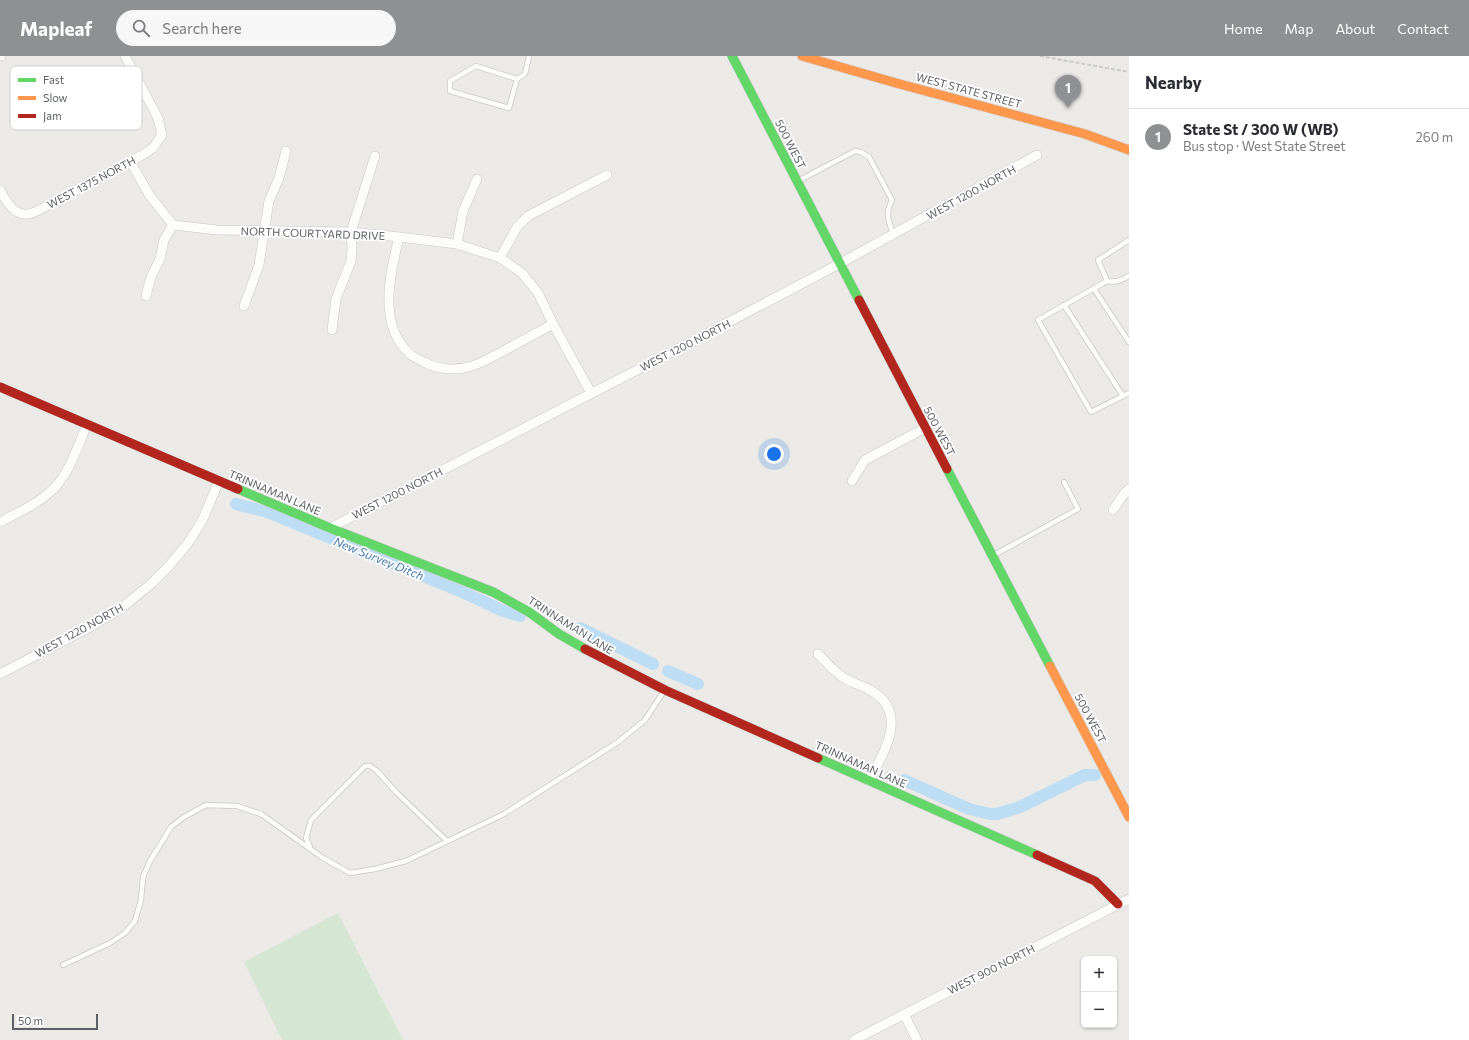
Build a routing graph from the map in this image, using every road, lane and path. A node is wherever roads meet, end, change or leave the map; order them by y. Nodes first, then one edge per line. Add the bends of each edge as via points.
1 (125, 56) edge
2 (529, 56) edge
3 (732, 56) edge
4 (802, 56) edge
5 (1040, 56) edge
6 (130, 66) edge
7 (1129, 72) edge
8 (517, 79) junction
9 (142, 88) edge
10 (1129, 150) edge
11 (286, 151) dead end
12 (1037, 155) dead end
13 (374, 156) dead end
14 (130, 161) junction
15 (607, 175) dead end
16 (477, 179) dead end
17 (796, 181) junction
18 (0, 190) edge
19 (173, 225) junction
20 (264, 230) junction
21 (351, 232) junction
22 (893, 234) junction
23 (399, 237) junction
24 (1129, 240) edge
25 (457, 244) junction
26 (500, 258) junction
27 (839, 264) junction
28 (1129, 276) edge
29 (1107, 281) junction
30 (1094, 289) junction
31 (146, 296) dead end
32 (244, 306) dead end
33 (1064, 306) junction
34 (553, 324) junction
35 (332, 330) dead end
36 (1129, 342) edge
37 (0, 387) edge
38 (591, 393) junction
39 (1129, 393) edge
40 (1123, 396) junction
41 (87, 425) junction
42 (925, 428) junction
43 (219, 481) junction
44 (852, 481) dead end
45 (1064, 482) dead end
46 (1129, 489) edge
47 (1112, 510) dead end
48 (0, 522) edge
49 (330, 528) junction
50 (992, 556) junction
51 (818, 654) dead end
52 (0, 674) edge
53 (665, 690) junction
54 (869, 781) junction
55 (1129, 817) edge
56 (447, 841) junction
57 (310, 849) junction
58 (1129, 899) edge
59 (1118, 904) junction
60 (63, 965) dead end
61 (904, 1014) junction
62 (854, 1040) edge
63 (918, 1040) edge

1 - 6 street, WEST 1375 NORTH
2 - 8 lane via 524,74
3 - 17 street, 500 WEST
4 - 10 street, WEST STATE STREET via 1085,134
5 - 7 path
8 - 8 lane via 476,66 450,81 450,91 509,108
9 - 14 street, WEST 1375 NORTH via 158,118 162,135 153,148
11 - 20 street via 279,178 269,201
12 - 22 street, WEST 1200 NORTH
13 - 21 street
14 - 18 street, WEST 1375 NORTH via 39,210 26,214 17,213
14 - 19 street via 150,196
15 - 26 street via 528,216 517,227
16 - 25 street via 463,210
17 - 22 lane via 855,151 861,152 868,157 892,200 888,217
17 - 27 street, 500 WEST
19 - 20 street, NORTH COURTYARD DRIVE via 217,230
19 - 31 street via 164,240 160,259 151,277
20 - 21 street, NORTH COURTYARD DRIVE
20 - 32 street via 259,265
21 - 23 street, NORTH COURTYARD DRIVE
21 - 35 street via 351,261 336,299
22 - 27 street, WEST 1200 NORTH
23 - 25 street, NORTH COURTYARD DRIVE
23 - 34 street via 393,260 389,308 393,328 411,355 429,364 447,369 460,369 486,361
24 - 29 lane via 1098,260
25 - 26 street, NORTH COURTYARD DRIVE
26 - 34 street, NORTH COURTYARD DRIVE via 522,273 538,293
27 - 38 street, WEST 1200 NORTH
27 - 42 street, 500 WEST
28 - 29 lane via 1122,280
29 - 30 lane
30 - 33 lane
30 - 36 lane
33 - 40 lane
33 - 40 lane via 1038,320 1091,412
34 - 38 street, NORTH COURTYARD DRIVE
37 - 41 street, TRINNAMAN LANE
38 - 49 street, WEST 1200 NORTH
39 - 40 lane
41 - 43 street, TRINNAMAN LANE
41 - 48 street via 65,474 52,491 35,504
42 - 44 street via 866,460
42 - 50 street, 500 WEST
43 - 49 street, TRINNAMAN LANE
43 - 52 street, WEST 1220 NORTH via 202,521 188,543 151,584 104,619
45 - 50 lane via 1078,509
46 - 47 street
49 - 53 street, TRINNAMAN LANE via 493,592 529,612 596,656
50 - 55 street, 500 WEST
51 - 54 street via 841,676 884,699 892,715 892,728 886,748
53 - 54 street, TRINNAMAN LANE
53 - 56 lane via 645,720 618,742 504,814
54 - 59 street, TRINNAMAN LANE via 1095,881
56 - 57 lane via 406,861 350,873
56 - 57 lane via 376,770 365,766 310,820 306,838
57 - 60 lane via 261,814 237,806 206,805 171,827 143,877 141,900 135,921 125,933 110,943
58 - 59 street, WEST 900 NORTH
59 - 61 street, WEST 900 NORTH
61 - 62 street, WEST 900 NORTH
61 - 63 street

